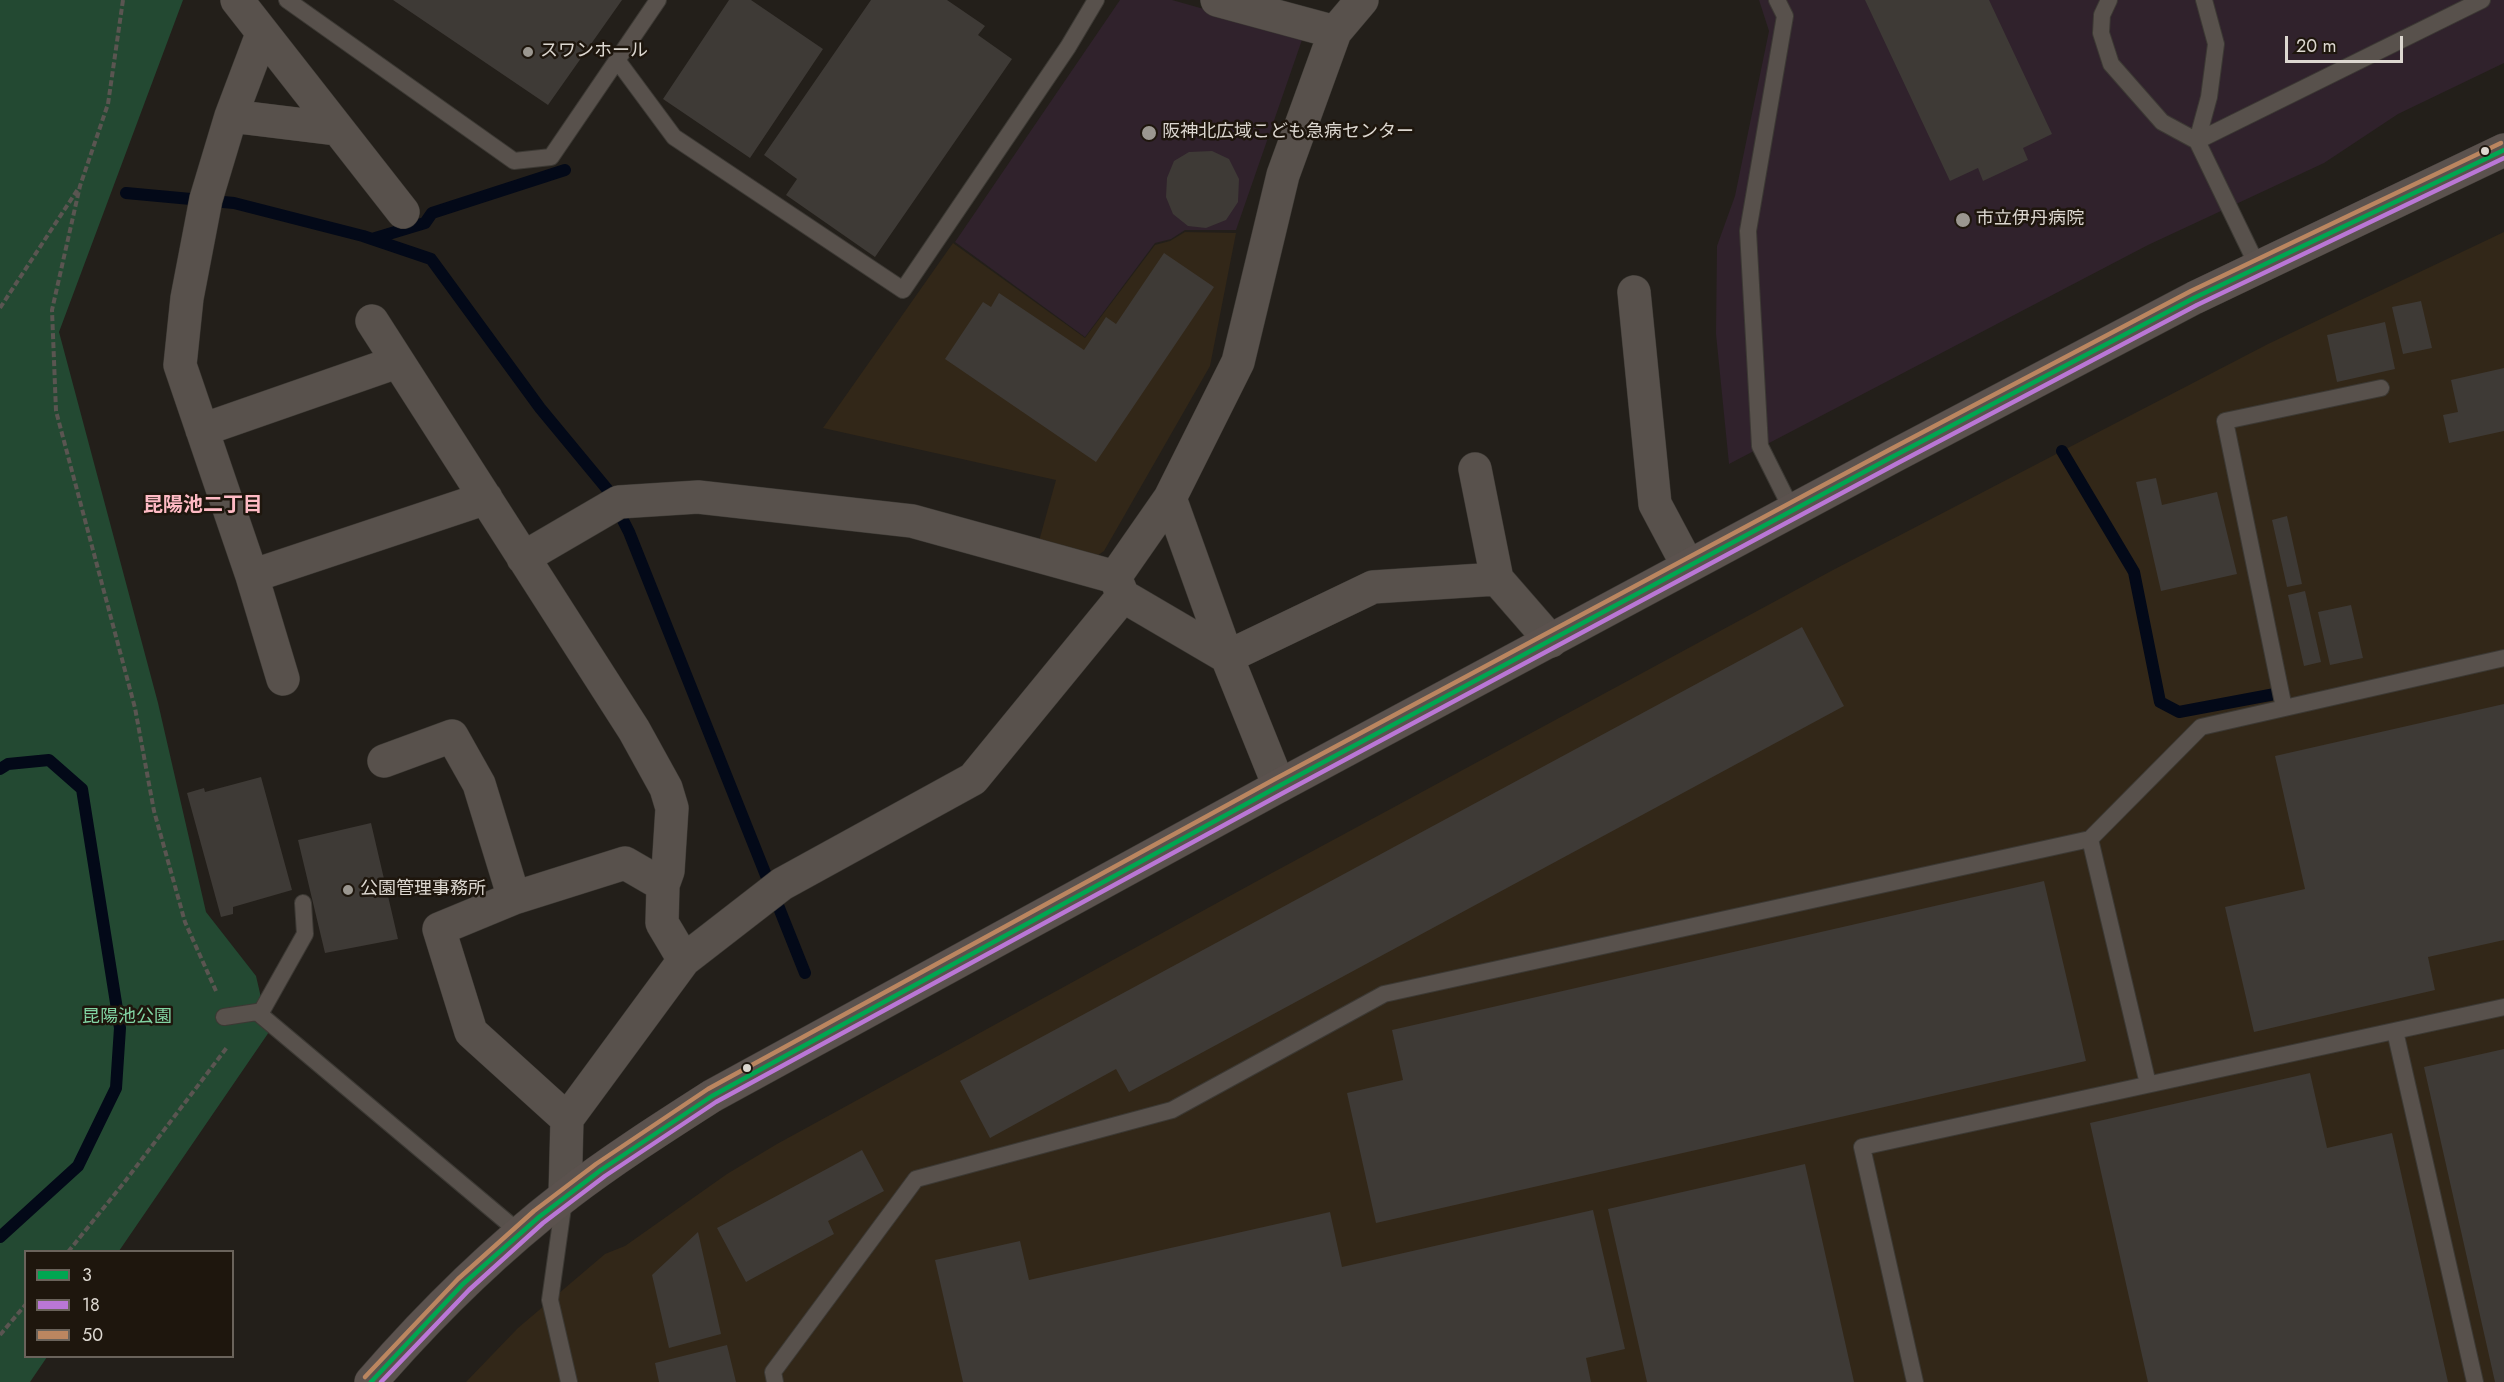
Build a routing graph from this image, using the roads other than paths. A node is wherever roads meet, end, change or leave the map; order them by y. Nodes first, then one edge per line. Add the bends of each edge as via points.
1 (237, 0) edge
2 (287, 0) edge
3 (658, 0) edge
4 (1096, 0) edge
5 (1216, 0) edge
6 (1362, 0) edge
7 (1777, 0) edge
8 (2109, 0) edge
9 (2204, 0) edge
10 (2482, 0) edge
11 (1335, 32) junction
12 (262, 34) junction
13 (617, 60) junction
14 (231, 116) junction
15 (337, 129) junction
16 (2197, 141) junction
17 (2504, 150) edge
18 (403, 212) dead end
19 (2258, 267) junction
20 (1634, 292) dead end
21 (372, 321) dead end
22 (397, 362) junction
23 (2381, 388) dead end
24 (202, 430) junction
25 (1475, 469) dead end
26 (486, 498) junction
27 (1170, 498) junction
28 (1792, 510) junction
29 (523, 558) junction
30 (1688, 567) junction
31 (252, 576) junction
32 (1497, 579) junction
33 (1119, 586) junction
34 (1551, 641) junction
35 (1227, 657) junction
36 (2504, 658) edge
37 (284, 679) dead end
38 (2284, 708) junction
39 (384, 761) dead end
40 (1279, 786) junction
41 (2090, 839) junction
42 (663, 885) junction
43 (514, 898) junction
44 (303, 903) dead end
45 (684, 960) junction
46 (2504, 1007) edge
47 (260, 1014) junction
48 (224, 1017) road end
49 (2395, 1030) junction
50 (2148, 1084) junction
51 (567, 1119) junction
52 (565, 1196) junction
53 (520, 1233) junction
54 (371, 1382) edge
55 (569, 1382) edge
56 (775, 1382) edge
57 (1915, 1382) edge
58 (2475, 1382) edge

1 - 12 street
2 - 13 lane via 514,161 551,157
3 - 13 lane
4 - 13 lane via 903,290 674,137
5 - 11 street
6 - 11 street
7 - 28 lane via 1785,16 1748,231 1760,446
8 - 16 lane via 2102,15 2102,33 2111,64 2162,122
9 - 16 lane via 2216,44 2209,97
10 - 16 lane
11 - 27 street via 1283,175 1238,362
12 - 14 street
12 - 15 street
14 - 15 street
14 - 24 street via 206,199 187,298 180,366
15 - 18 street
16 - 19 lane
17 - 19 main road
19 - 28 main road
20 - 30 street via 1655,504
21 - 22 street
22 - 24 street
22 - 26 street
23 - 38 lane via 2225,421
24 - 31 street
25 - 32 street
26 - 29 street
26 - 31 street
27 - 33 street
27 - 35 street
28 - 30 main road
29 - 33 street via 619,502 698,497 912,521
29 - 42 street via 634,730 666,788 672,808 668,871
30 - 34 main road
31 - 37 street
32 - 34 street
32 - 35 street via 1374,587
33 - 35 street
33 - 45 street via 973,779 782,884
34 - 40 main road
35 - 40 street
36 - 38 lane
38 - 41 lane via 2201,727
39 - 43 street via 446,725 479,784
40 - 52 main road via 712,1096
41 - 50 lane
41 - 56 lane via 1383,994 1172,1110 916,1179 773,1372
42 - 43 street via 625,862
42 - 45 street via 662,923
43 - 51 street via 439,929 471,1032
44 - 47 lane via 305,934
45 - 51 street
46 - 49 lane
47 - 48 lane
47 - 53 lane
49 - 50 lane
49 - 58 lane
50 - 57 lane via 1862,1148
51 - 52 street
52 - 53 main road
52 - 55 lane via 550,1300
53 - 54 main road via 416,1330

